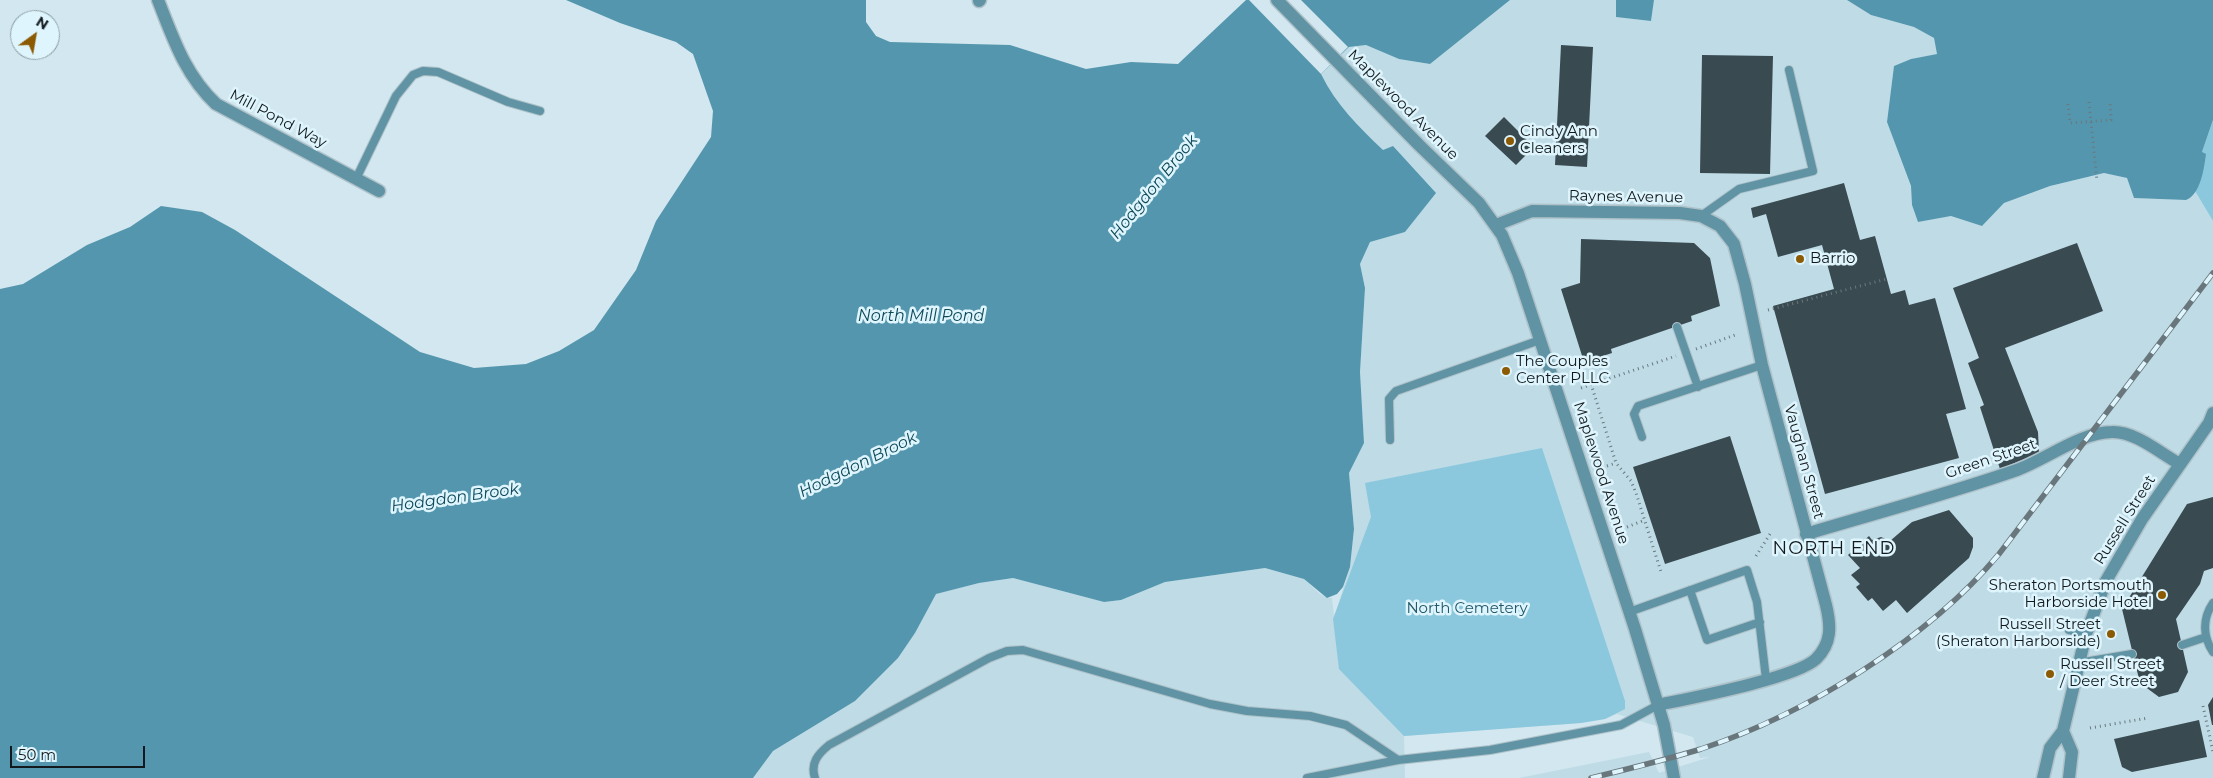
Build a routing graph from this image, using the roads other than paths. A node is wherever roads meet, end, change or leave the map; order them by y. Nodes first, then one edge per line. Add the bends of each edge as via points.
1 (158, 0) edge
2 (1277, 0) edge
3 (1789, 70) dead end
4 (540, 111) dead end
5 (356, 179) junction
6 (379, 191) dead end
7 (1701, 216) junction
8 (1496, 225) junction
9 (1745, 284) joint
10 (1676, 327) dead end
11 (1540, 340) junction
12 (1762, 365) junction
13 (1698, 387) junction
14 (2212, 419) edge
15 (1642, 437) dead end
16 (1390, 440) dead end
17 (2180, 464) junction
18 (1806, 534) junction
19 (1690, 590) junction
20 (2213, 603) edge
21 (1629, 612) junction
22 (1760, 622) junction
23 (2069, 630) dead end
24 (2086, 634) junction
25 (2206, 637) junction
26 (2182, 645) dead end
27 (2213, 652) edge
28 (2132, 654) dead end
29 (2078, 663) junction
30 (1766, 679) junction
31 (1658, 705) junction
32 (2063, 731) junction
33 (1398, 760) junction
34 (815, 778) edge
35 (1307, 778) edge
36 (1674, 778) edge
37 (2043, 778) edge
38 (2069, 778) edge

1 - 5 street, Mill Pond Way via 189,73 216,104
2 - 8 street, Maplewood Avenue via 1479,203
3 - 7 lane via 1813,171 1739,189
4 - 5 lane via 508,102 438,72 423,71 413,75 396,96
5 - 6 street, Mill Pond Way
7 - 8 street, Raynes Avenue via 1532,211
7 - 9 street, Raynes Avenue via 1720,226 1734,244
8 - 11 street, Maplewood Avenue via 1518,273
9 - 12 street, Vaughan Street
10 - 13 lane
11 - 16 lane via 1396,391 1389,399
11 - 21 street, Maplewood Avenue
12 - 13 lane
12 - 18 street, Vaughan Street
13 - 15 lane via 1638,406 1634,414
14 - 17 street, Russell Street
17 - 18 street, Green Street via 2128,435 2101,432 2038,462 1989,480
17 - 24 street, Russell Street via 2126,544 2098,600
18 - 30 street, Vaughan Street via 1826,606 1829,637 1824,648 1806,667
19 - 21 lane
19 - 22 lane via 1707,640
19 - 22 lane via 1747,570
20 - 25 lane via 2206,617
21 - 31 street, Maplewood Avenue
22 - 30 lane
23 - 24 lane
24 - 29 street, Russell Street
25 - 26 lane
25 - 27 lane
28 - 29 lane
29 - 32 street, Russell Street
30 - 31 street, Vaughan Street
31 - 33 lane via 1621,725 1490,750
31 - 36 street, Maplewood Avenue
32 - 37 street, Russell Street via 2050,748
32 - 38 street via 2072,752
33 - 34 lane via 1346,725 1310,716 1210,704 1024,650 1007,651 989,658 829,744 814,761
33 - 35 lane

